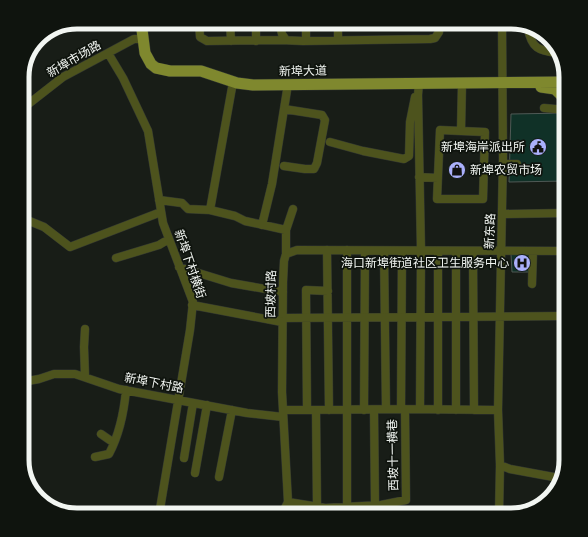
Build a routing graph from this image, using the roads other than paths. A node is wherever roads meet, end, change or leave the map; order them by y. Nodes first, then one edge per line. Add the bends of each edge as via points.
1 (141, 29) edge
2 (199, 29) edge
3 (230, 29) edge
4 (256, 29) edge
5 (281, 29) edge
6 (306, 29) edge
7 (338, 29) edge
8 (439, 29) edge
9 (502, 29) edge
10 (529, 33) edge
11 (142, 39) junction
12 (286, 40) junction
13 (306, 40) junction
14 (338, 40) junction
15 (230, 41) junction
16 (256, 41) junction
17 (552, 52) edge
18 (108, 53) junction
19 (233, 82) junction
20 (559, 82) edge
21 (419, 83) junction
22 (462, 83) junction
23 (503, 83) junction
24 (288, 84) junction
25 (559, 92) edge
26 (29, 103) edge
27 (544, 108) dead end
28 (284, 109) junction
29 (559, 109) edge
30 (461, 131) junction
31 (330, 142) dead end
32 (503, 164) junction
33 (517, 164) dead end
34 (284, 166) dead end
35 (419, 177) junction
36 (438, 178) junction
37 (160, 200) junction
38 (293, 209) dead end
39 (210, 210) junction
40 (161, 212) junction
41 (502, 214) junction
42 (559, 214) edge
43 (29, 221) edge
44 (262, 225) junction
45 (286, 230) junction
46 (169, 240) junction
47 (328, 250) junction
48 (347, 250) junction
49 (365, 251) junction
50 (384, 251) junction
51 (402, 251) junction
52 (421, 251) junction
53 (438, 251) junction
54 (456, 251) junction
55 (473, 251) junction
56 (500, 251) junction
57 (533, 251) junction
58 (559, 251) edge
59 (286, 254) junction
60 (116, 258) dead end
61 (179, 267) junction
62 (532, 284) dead end
63 (328, 291) junction
64 (283, 292) junction
65 (192, 305) junction
66 (559, 316) edge
67 (385, 317) junction
68 (402, 317) junction
69 (420, 317) junction
70 (438, 317) junction
71 (456, 317) junction
72 (474, 317) junction
73 (499, 317) junction
74 (306, 318) junction
75 (328, 318) junction
76 (347, 318) junction
77 (364, 318) junction
78 (282, 320) junction
79 (85, 329) dead end
80 (85, 376) junction
81 (29, 381) edge
82 (126, 390) junction
83 (179, 400) junction
84 (193, 403) junction
85 (207, 405) junction
86 (386, 409) junction
87 (403, 409) junction
88 (420, 409) junction
89 (232, 410) junction
90 (306, 410) junction
91 (316, 410) junction
92 (329, 410) junction
93 (346, 410) junction
94 (364, 410) junction
95 (374, 410) junction
96 (438, 410) junction
97 (456, 410) junction
98 (474, 410) junction
99 (498, 410) junction
100 (283, 414) junction
101 (101, 434) dead end
102 (114, 444) junction
103 (95, 457) dead end
104 (184, 458) dead end
105 (500, 465) junction
106 (195, 473) dead end
107 (220, 477) dead end
108 (555, 477) edge
109 (288, 502) junction
110 (391, 503) junction
111 (375, 505) junction
112 (316, 506) junction
113 (347, 506) junction
114 (160, 508) edge
115 (285, 508) edge
116 (325, 508) edge
117 (342, 508) edge
118 (391, 508) edge
119 (499, 508) edge

1 - 11 main road, 新埠大道
2 - 15 street via 202,39 207,42
3 - 15 street
4 - 16 street
5 - 12 street
6 - 13 street
7 - 14 street
8 - 14 street via 435,38
9 - 23 street, 新东路
10 - 17 street via 537,48
11 - 18 street, 新埠市场路 via 134,39
11 - 19 main road, 新埠大道 via 145,53 156,68 170,71 201,71
12 - 13 street
12 - 16 street
13 - 14 street
15 - 16 street
18 - 26 street, 新埠市场路 via 63,77
18 - 37 street, 新埠下村横街 via 123,78 148,132
19 - 24 main road, 新埠大道 via 253,85
19 - 39 street
20 - 23 main road, 新埠大道
21 - 22 main road, 新埠大道
21 - 24 main road, 新埠大道
21 - 31 street via 411,115 409,156 404,159
21 - 35 street
22 - 23 main road, 新埠大道
22 - 30 street
23 - 25 main road, 新埠大道 via 547,87
23 - 32 street, 新东路
24 - 28 street
27 - 29 street
28 - 34 street via 322,115 325,120 314,170
28 - 44 street via 272,184
30 - 36 street via 440,130
30 - 36 street via 485,132 483,199 437,199
32 - 33 street
32 - 41 street, 新东路
35 - 36 street
35 - 52 street
37 - 39 street via 182,203 188,209
37 - 40 street, 新埠下村横街
38 - 45 street
39 - 44 street
40 - 43 street via 70,247 44,227
40 - 46 street, 新埠下村横街
41 - 42 street
41 - 56 street, 新东路
44 - 45 street
45 - 59 street
46 - 60 street via 159,246
46 - 61 street, 新埠下村横街
47 - 48 street, 西坡村路
47 - 59 street, 西坡村路 via 297,250
47 - 63 street
48 - 49 street, 西坡村路
48 - 76 street
49 - 50 street, 西坡村路
49 - 77 street
50 - 51 street, 西坡村路
50 - 67 street
51 - 52 street, 西坡村路
51 - 68 street, 西坡十一横巷
52 - 53 street, 西坡村路
52 - 69 street
53 - 54 street, 西坡村路
53 - 70 street
54 - 55 street, 西坡村路
54 - 71 street
55 - 56 street, 西坡村路
55 - 72 street
56 - 57 street, 西坡村路
56 - 73 street, 新东路
57 - 58 street, 西坡村路
57 - 62 street
59 - 64 street, 西坡村路
61 - 64 street via 231,284
61 - 65 street, 新埠下村横街
63 - 74 street via 306,290
63 - 75 street
64 - 78 street, 西坡村路
65 - 78 street
65 - 83 street, 新埠下村横街
66 - 73 street
67 - 68 street
67 - 77 street
67 - 86 street
68 - 69 street
68 - 87 street, 西坡十一横巷
69 - 70 street
69 - 88 street
70 - 71 street
70 - 96 street
71 - 72 street
71 - 97 street
72 - 73 street
72 - 98 street
73 - 99 street, 新东路
74 - 75 street
74 - 78 street
74 - 90 street
75 - 76 street
75 - 92 street
76 - 77 street
76 - 93 street
77 - 94 street
78 - 100 street, 西坡村路
79 - 80 street
80 - 81 street, 新埠下村路 via 54,374
80 - 82 street, 新埠下村路
82 - 83 street, 新埠下村路
82 - 102 street
83 - 84 street, 新埠下村路
83 - 114 street, 新埠下村横街
84 - 85 street, 新埠下村路
84 - 104 street
85 - 89 street, 新埠下村路
85 - 106 street
86 - 87 street, 新埠下村路
86 - 95 street, 新埠下村路
87 - 88 street, 新埠下村路
87 - 110 street, 西坡十一横巷 via 406,500
88 - 96 street, 新埠下村路
89 - 100 street, 新埠下村路 via 266,416
89 - 107 street
90 - 91 street, 新埠下村路
90 - 100 street, 新埠下村路
91 - 92 street, 新埠下村路
91 - 112 street
92 - 93 street, 新埠下村路
93 - 94 street, 新埠下村路
93 - 113 street
94 - 95 street, 新埠下村路
95 - 111 street
96 - 97 street, 新埠下村路
97 - 98 street, 新埠下村路
98 - 99 street, 新埠下村路
99 - 105 street, 新东路
100 - 109 street, 西坡村路
101 - 102 street
102 - 103 street via 108,454
105 - 108 street
105 - 119 street, 新东路
109 - 112 street
109 - 115 street
110 - 111 street
110 - 118 street
111 - 113 street
112 - 116 street
113 - 117 street

